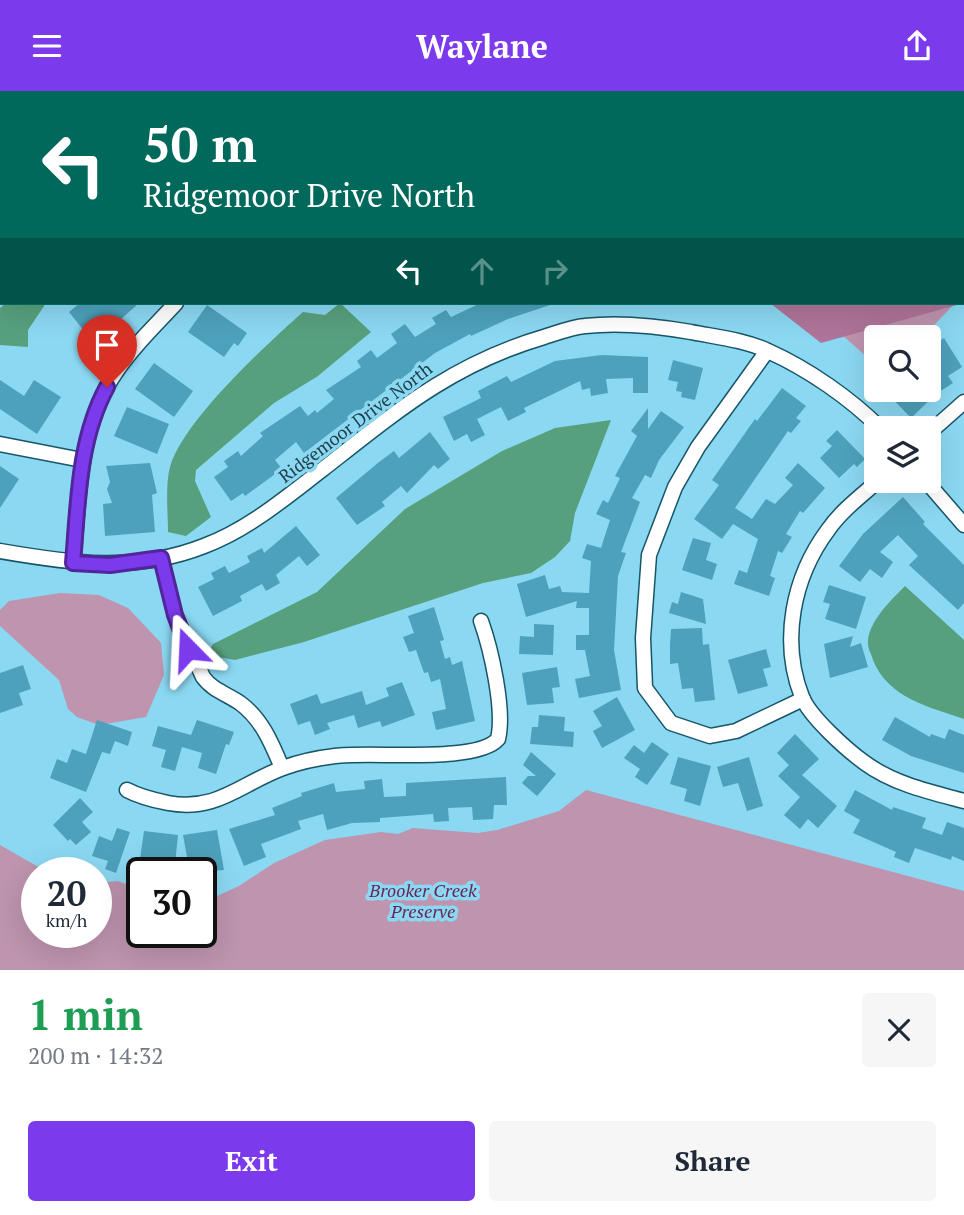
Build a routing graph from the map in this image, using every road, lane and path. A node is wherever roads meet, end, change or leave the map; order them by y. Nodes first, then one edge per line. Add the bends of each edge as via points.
1 (174, 305) edge
2 (767, 351) junction
3 (964, 402) edge
4 (868, 416) edge
5 (941, 422) edge
6 (0, 444) edge
7 (82, 460) junction
8 (865, 493) edge
9 (936, 493) edge
10 (964, 525) edge
11 (0, 551) edge
12 (161, 558) junction
13 (73, 563) junction
14 (481, 621) dead end
15 (803, 699) junction
16 (282, 768) junction
17 (127, 790) dead end
18 (964, 801) edge

1 - 7 street via 115,373 99,402
2 - 4 street, Ridgemoor Drive North via 856,404
2 - 12 street, Ridgemoor Drive North via 720,337 654,326 584,326 500,350 412,400 253,522 204,546
2 - 15 street via 698,447 675,487 649,555 643,638 645,688 671,723 710,736 736,731
3 - 5 street
6 - 7 street
7 - 13 street
8 - 15 street via 829,528 803,569 793,610 793,649
9 - 10 street
11 - 13 street, Ridgemoor Drive North
12 - 13 street, Ridgemoor Drive North via 110,565
12 - 16 street via 175,615 203,677 253,715
14 - 16 street via 500,721 494,744 456,753 335,756
15 - 18 street via 835,737 866,763 904,783
16 - 17 street via 204,805 140,797

